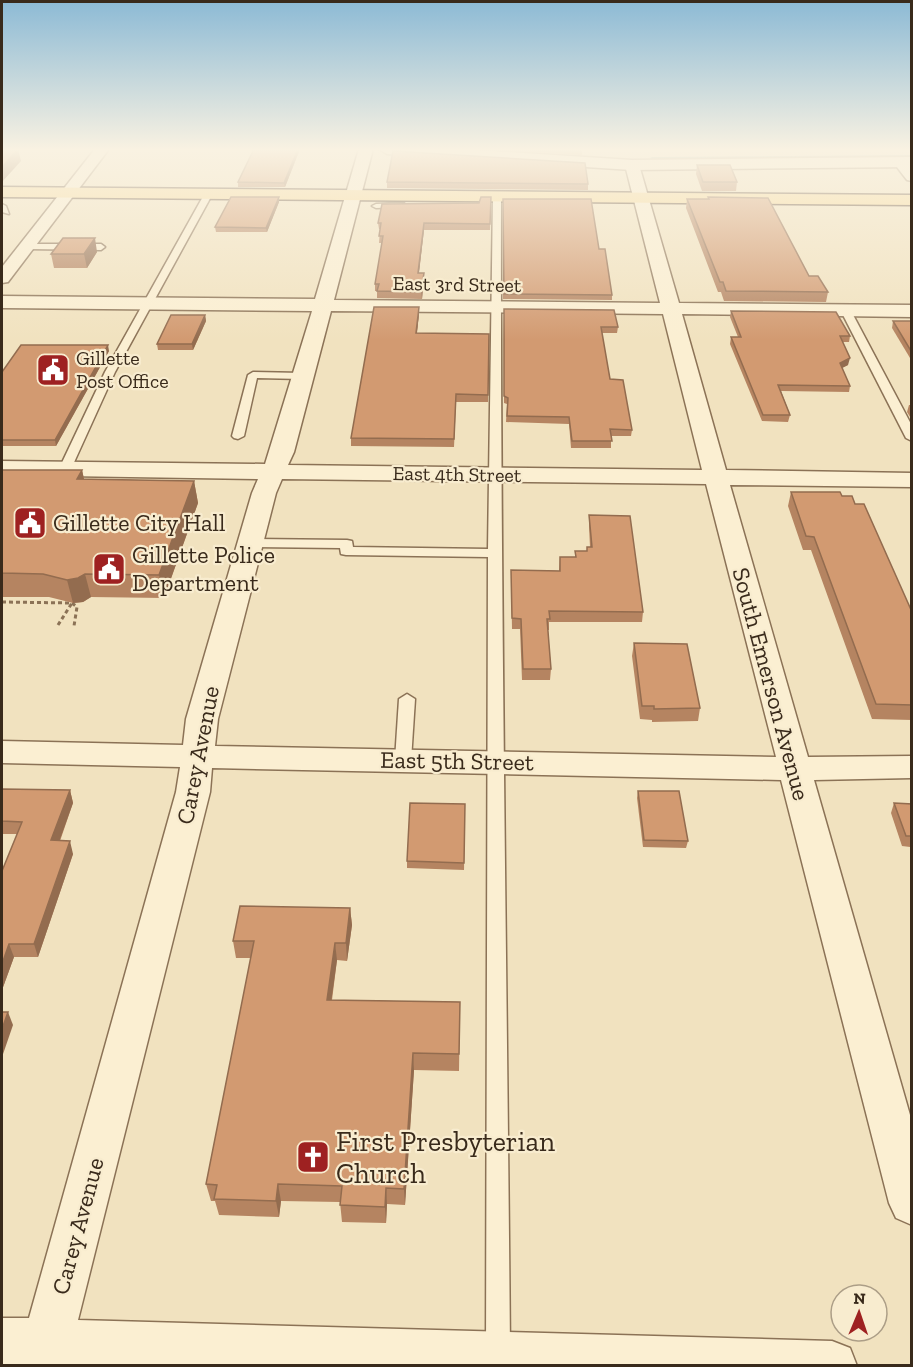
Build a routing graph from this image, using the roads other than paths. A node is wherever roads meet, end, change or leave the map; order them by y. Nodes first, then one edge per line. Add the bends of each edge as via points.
1 (52, 213) edge
2 (198, 213) edge
3 (360, 213) edge
4 (497, 213) edge
5 (645, 213) edge
6 (27, 246) junction
7 (101, 247) dead end
8 (2, 278) edge
9 (2, 302) edge
10 (148, 303) junction
11 (322, 305) junction
12 (495, 307) junction
13 (671, 309) junction
14 (846, 311) junction
15 (912, 311) edge
16 (302, 375) junction
17 (237, 436) dead end
18 (912, 438) edge
19 (2, 468) edge
20 (64, 469) junction
21 (274, 471) junction
22 (494, 474) junction
23 (715, 478) junction
24 (912, 480) edge
25 (251, 543) junction
26 (495, 553) junction
27 (407, 699) dead end
28 (2, 752) edge
29 (199, 756) junction
30 (403, 760) junction
31 (496, 761) junction
32 (912, 767) edge
33 (793, 769) junction
34 (912, 1203) edge
35 (30, 1350) edge
36 (498, 1360) edge
37 (832, 1365) edge

1 - 6 street
2 - 10 lane
3 - 11 street, Carey Avenue
4 - 12 lane
5 - 13 street, South Emerson Avenue
6 - 7 lane
6 - 8 street
9 - 10 street, East 3rd Street
10 - 11 street, East 3rd Street
10 - 20 lane
11 - 12 street, East 3rd Street
11 - 16 street, Carey Avenue
12 - 13 street, East 3rd Street
12 - 22 lane
13 - 14 street, East 3rd Street
13 - 23 street, South Emerson Avenue
14 - 15 street, East 3rd Street
14 - 18 lane
16 - 17 lane via 253,375
16 - 21 street, Carey Avenue
19 - 20 street, East 4th Street
20 - 21 street, East 4th Street
21 - 22 street, East 4th Street
21 - 25 street, Carey Avenue
22 - 23 street, East 4th Street
22 - 26 lane
23 - 24 street, East 4th Street
23 - 33 street, South Emerson Avenue
25 - 26 lane via 347,544 346,551
25 - 29 street, Carey Avenue via 202,718
26 - 31 lane
27 - 30 lane
28 - 29 street, East 5th Street
29 - 30 street, East 5th Street
29 - 35 street, Carey Avenue via 193,792
30 - 31 street, East 5th Street
31 - 33 street, East 5th Street
31 - 36 lane
32 - 33 street, East 5th Street
33 - 34 street, South Emerson Avenue
35 - 36 street
36 - 37 street

